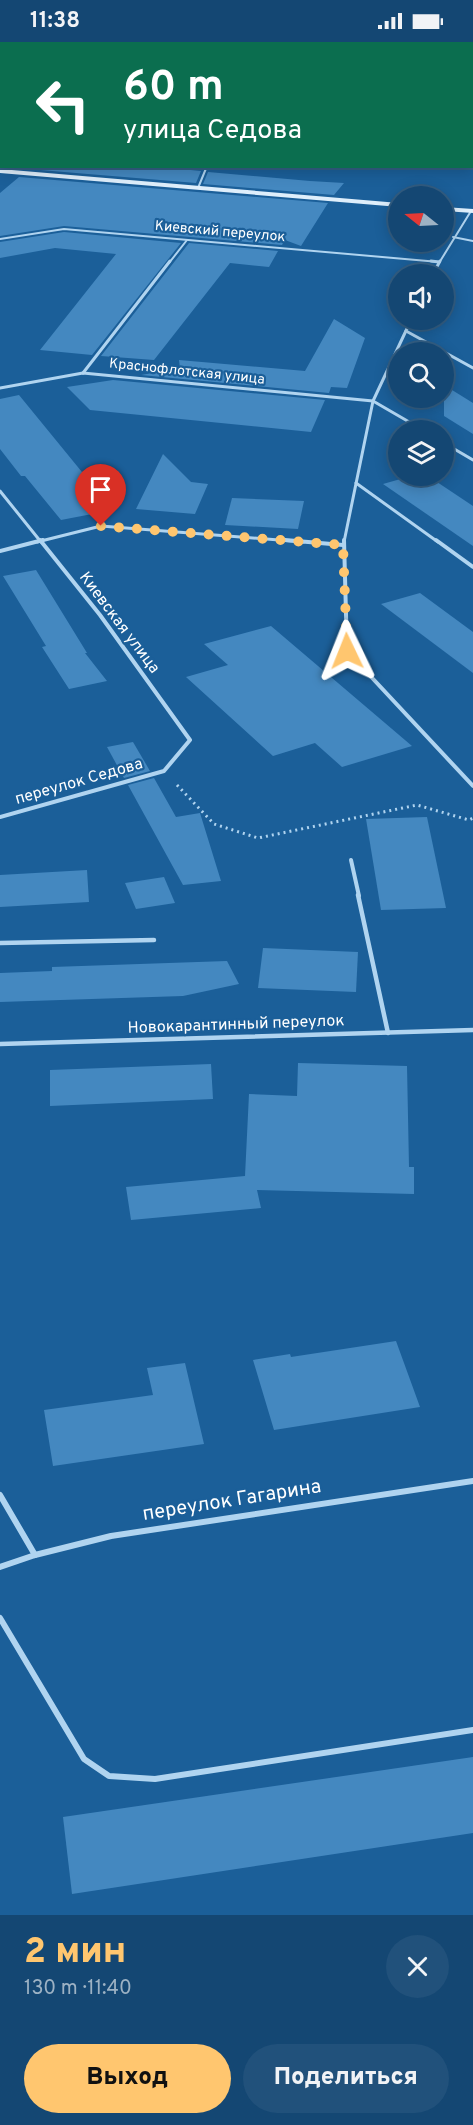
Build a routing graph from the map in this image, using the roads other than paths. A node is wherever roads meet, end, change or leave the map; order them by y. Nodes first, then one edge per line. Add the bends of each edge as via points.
1 (206, 168) edge
2 (0, 171) edge
3 (198, 188) junction
4 (388, 204) edge
5 (454, 210) edge
6 (472, 211) edge
7 (454, 236) edge
8 (454, 237) edge
9 (0, 239) edge
10 (187, 240) junction
11 (473, 241) edge
12 (445, 252) edge
13 (439, 262) joint
14 (406, 331) joint
15 (473, 368) edge
16 (83, 373) junction
17 (0, 388) edge
18 (373, 400) junction
19 (406, 420) edge
20 (454, 449) edge
21 (473, 460) edge
22 (356, 483) junction
23 (0, 491) edge
24 (40, 542) junction
25 (343, 545) junction
26 (0, 551) edge
27 (473, 567) edge
28 (164, 771) joint
29 (473, 786) edge
30 (0, 817) edge
31 (351, 860) dead end
32 (154, 940) dead end
33 (0, 943) edge
34 (473, 1030) edge
35 (388, 1033) junction
36 (0, 1044) edge
37 (473, 1481) edge
38 (0, 1496) edge
39 (35, 1555) junction
40 (0, 1567) edge
41 (0, 1618) edge
42 (473, 1730) edge

1 - 3 lane
2 - 3 main road
3 - 4 main road
5 - 6 main road
6 - 7 lane
8 - 11 lane
9 - 10 lane, Киевский переулок via 64,229
10 - 13 lane, Киевский переулок
10 - 16 lane
12 - 13 lane
14 - 15 lane
14 - 18 lane
16 - 17 lane, Краснофлотская улица
16 - 18 lane, Краснофлотская улица
18 - 19 lane
18 - 22 lane
20 - 21 lane
22 - 25 lane
22 - 27 lane
23 - 24 lane, Киевская улица
24 - 25 lane via 101,526
24 - 26 lane
24 - 28 lane, Киевская улица via 100,615 190,740
25 - 29 lane via 347,651
28 - 30 lane, переулок Седова
31 - 35 lane
32 - 33 lane
34 - 35 lane, Новокарантинный переулок
35 - 36 lane, Новокарантинный переулок
37 - 39 lane, переулок Гагарина via 111,1536
38 - 39 lane
39 - 40 lane, переулок Гагарина
41 - 42 lane via 84,1759 109,1776 155,1779

